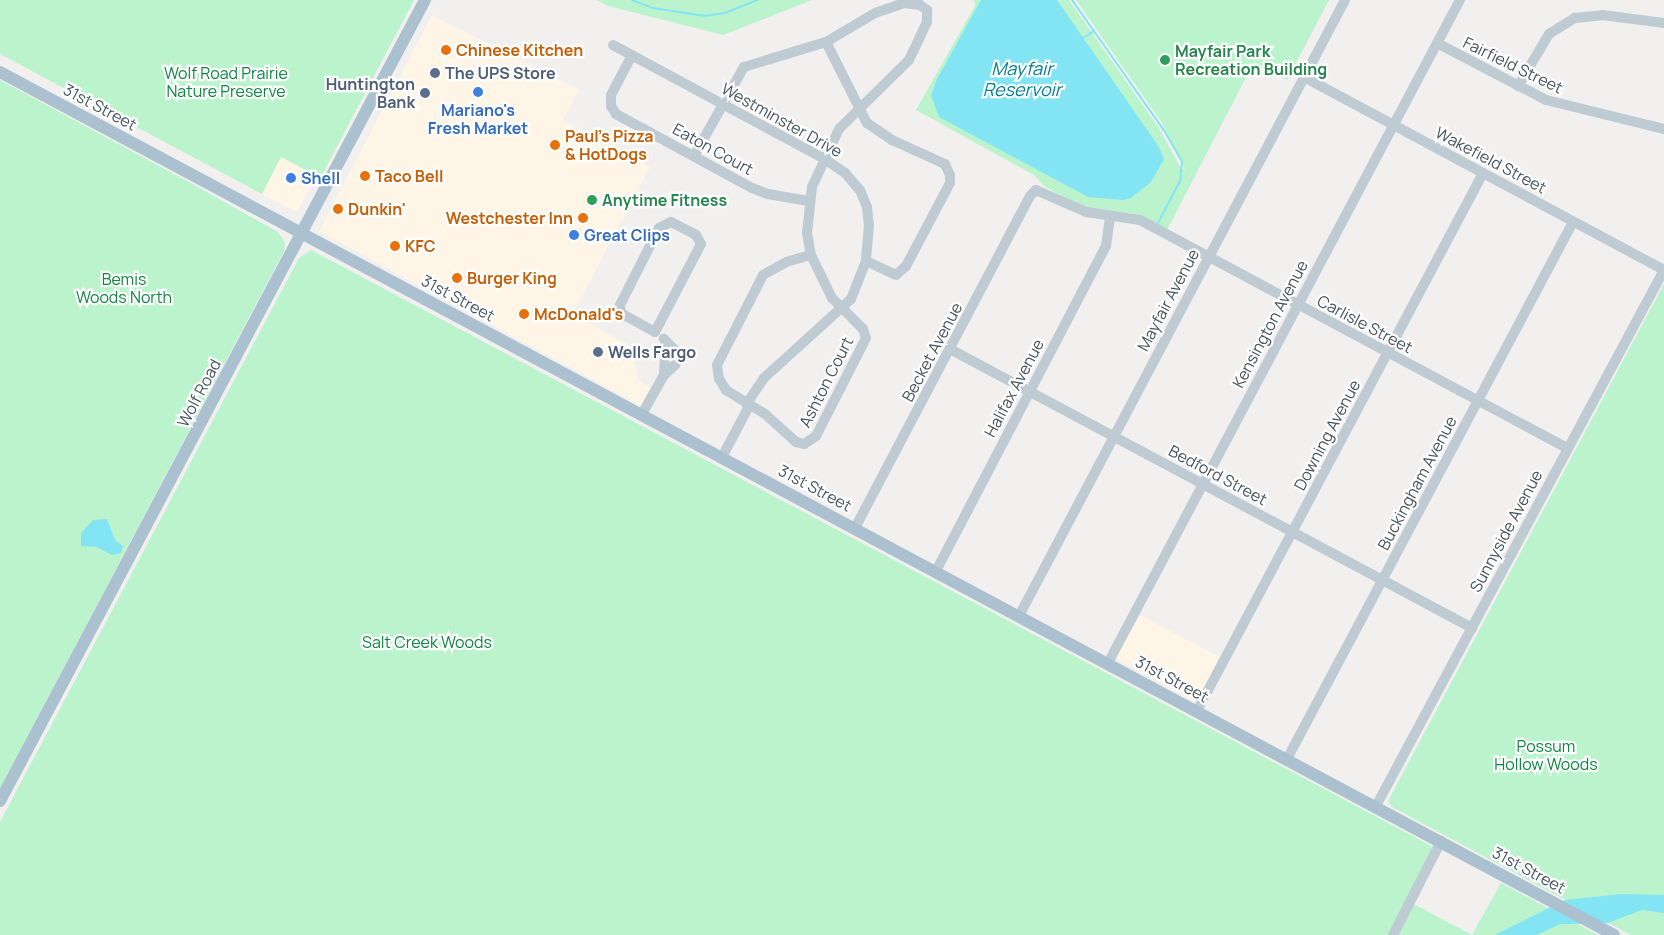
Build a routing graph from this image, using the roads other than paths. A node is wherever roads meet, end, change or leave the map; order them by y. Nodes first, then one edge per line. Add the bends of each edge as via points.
1 (426, 0) edge
2 (1345, 0) edge
3 (1460, 0) edge
4 (1664, 24) edge
5 (826, 42) junction
6 (1437, 44) junction
7 (613, 45) dead end
8 (632, 55) junction
9 (0, 72) edge
10 (1304, 77) junction
11 (1518, 86) junction
12 (722, 104) junction
13 (859, 109) junction
14 (1393, 125) junction
15 (1664, 129) edge
16 (694, 156) junction
17 (823, 158) junction
18 (1483, 173) junction
19 (1036, 190) joint
20 (808, 201) junction
21 (1110, 216) junction
22 (1574, 222) junction
23 (303, 234) junction
24 (811, 255) junction
25 (1208, 256) junction
26 (866, 261) junction
27 (1664, 270) edge
28 (1298, 305) junction
29 (842, 309) junction
30 (655, 332) junction
31 (950, 349) junction
32 (1387, 353) junction
33 (1029, 391) junction
34 (1478, 400) junction
35 (747, 403) junction
36 (642, 414) junction
37 (1112, 436) junction
38 (1567, 448) junction
39 (719, 455) junction
40 (1203, 484) junction
41 (855, 528) junction
42 (1293, 533) junction
43 (936, 571) junction
44 (1382, 580) junction
45 (1019, 616) junction
46 (1472, 628) junction
47 (1108, 663) junction
48 (1197, 711) junction
49 (1287, 759) junction
50 (0, 801) edge
51 (1376, 806) junction
52 (1441, 841) junction
53 (1393, 935) edge
54 (1614, 935) edge

1 - 23 main road, Wolf Road
2 - 10 street, Mayfair Avenue
3 - 6 street, Kensington Avenue
4 - 11 street via 1602,15 1575,18 1549,34
5 - 12 street via 744,67
5 - 13 street
5 - 13 street, Ashton Court via 858,20 889,8 913,3 927,10 927,22 909,60
6 - 11 street, Fairfield Street
6 - 14 street, Kensington Avenue
7 - 8 street, Westminster Drive
8 - 12 street, Westminster Drive
8 - 16 street, Eaton Court via 610,96 611,106 616,114
9 - 23 main road, 31st Street
10 - 14 street, Wakefield Street
10 - 25 street, Mayfair Avenue
11 - 15 street, Fairfield Street via 1573,109 1630,118
12 - 16 street
12 - 17 street, Westminster Drive
13 - 17 street, Ashton Court via 839,129
13 - 26 street via 876,130 945,164 950,175 950,183 906,266 896,275
14 - 18 street, Wakefield Street
14 - 28 street, Kensington Avenue
16 - 20 street, Eaton Court via 768,194
17 - 20 street, Ashton Court
17 - 26 street, Westminster Drive via 846,173 860,190 869,225
18 - 22 street, Wakefield Street
18 - 32 street, Downing Avenue
19 - 21 street, Carlisle Street via 1086,212
19 - 31 street, Becket Avenue
20 - 24 street, Ashton Court
21 - 25 street, Carlisle Street via 1140,220
21 - 33 street, Halifax Avenue via 1106,246
22 - 27 street, Wakefield Street
22 - 34 street, Buckingham Avenue
23 - 36 main road, 31st Street
23 - 50 main road, Wolf Road
24 - 29 street, Ashton Court via 825,287
24 - 35 street via 786,262 763,275 718,360 719,379 726,390
25 - 28 street, Carlisle Street
25 - 37 street, Mayfair Avenue
26 - 29 street, Westminster Drive via 858,285
27 - 38 street, Sunnyside Avenue
28 - 32 street, Carlisle Street
28 - 40 street, Kensington Avenue
29 - 35 street, Westminster Drive via 775,367
29 - 35 street, Ashton Court via 863,329 866,338 813,441 796,442 766,414
30 - 30 street via 701,244 696,235 670,222 659,228 620,306 621,313 627,318
30 - 36 street via 678,358 676,365 664,374
31 - 33 street, Bedford Street
31 - 41 street, Becket Avenue
32 - 34 street, Carlisle Street
32 - 42 street, Downing Avenue
33 - 37 street, Bedford Street
33 - 43 street, Halifax Avenue
34 - 38 street, Carlisle Street
34 - 44 street, Buckingham Avenue
35 - 39 street, Westminster Drive via 747,410
36 - 39 main road, 31st Street
37 - 40 street, Bedford Street
37 - 45 street, Mayfair Avenue
38 - 46 street, Sunnyside Avenue
39 - 41 main road, 31st Street
40 - 42 street, Bedford Street
40 - 47 street, Kensington Avenue
41 - 43 main road, 31st Street
42 - 44 street, Bedford Street
42 - 48 street, Downing Avenue
43 - 45 main road, 31st Street
44 - 46 street, Bedford Street
44 - 49 street, Buckingham Avenue
45 - 47 main road, 31st Street
46 - 51 street, Sunnyside Avenue
47 - 48 main road, 31st Street
48 - 49 main road, 31st Street
49 - 51 main road, 31st Street
51 - 52 main road, 31st Street
52 - 53 street
52 - 54 main road, 31st Street

